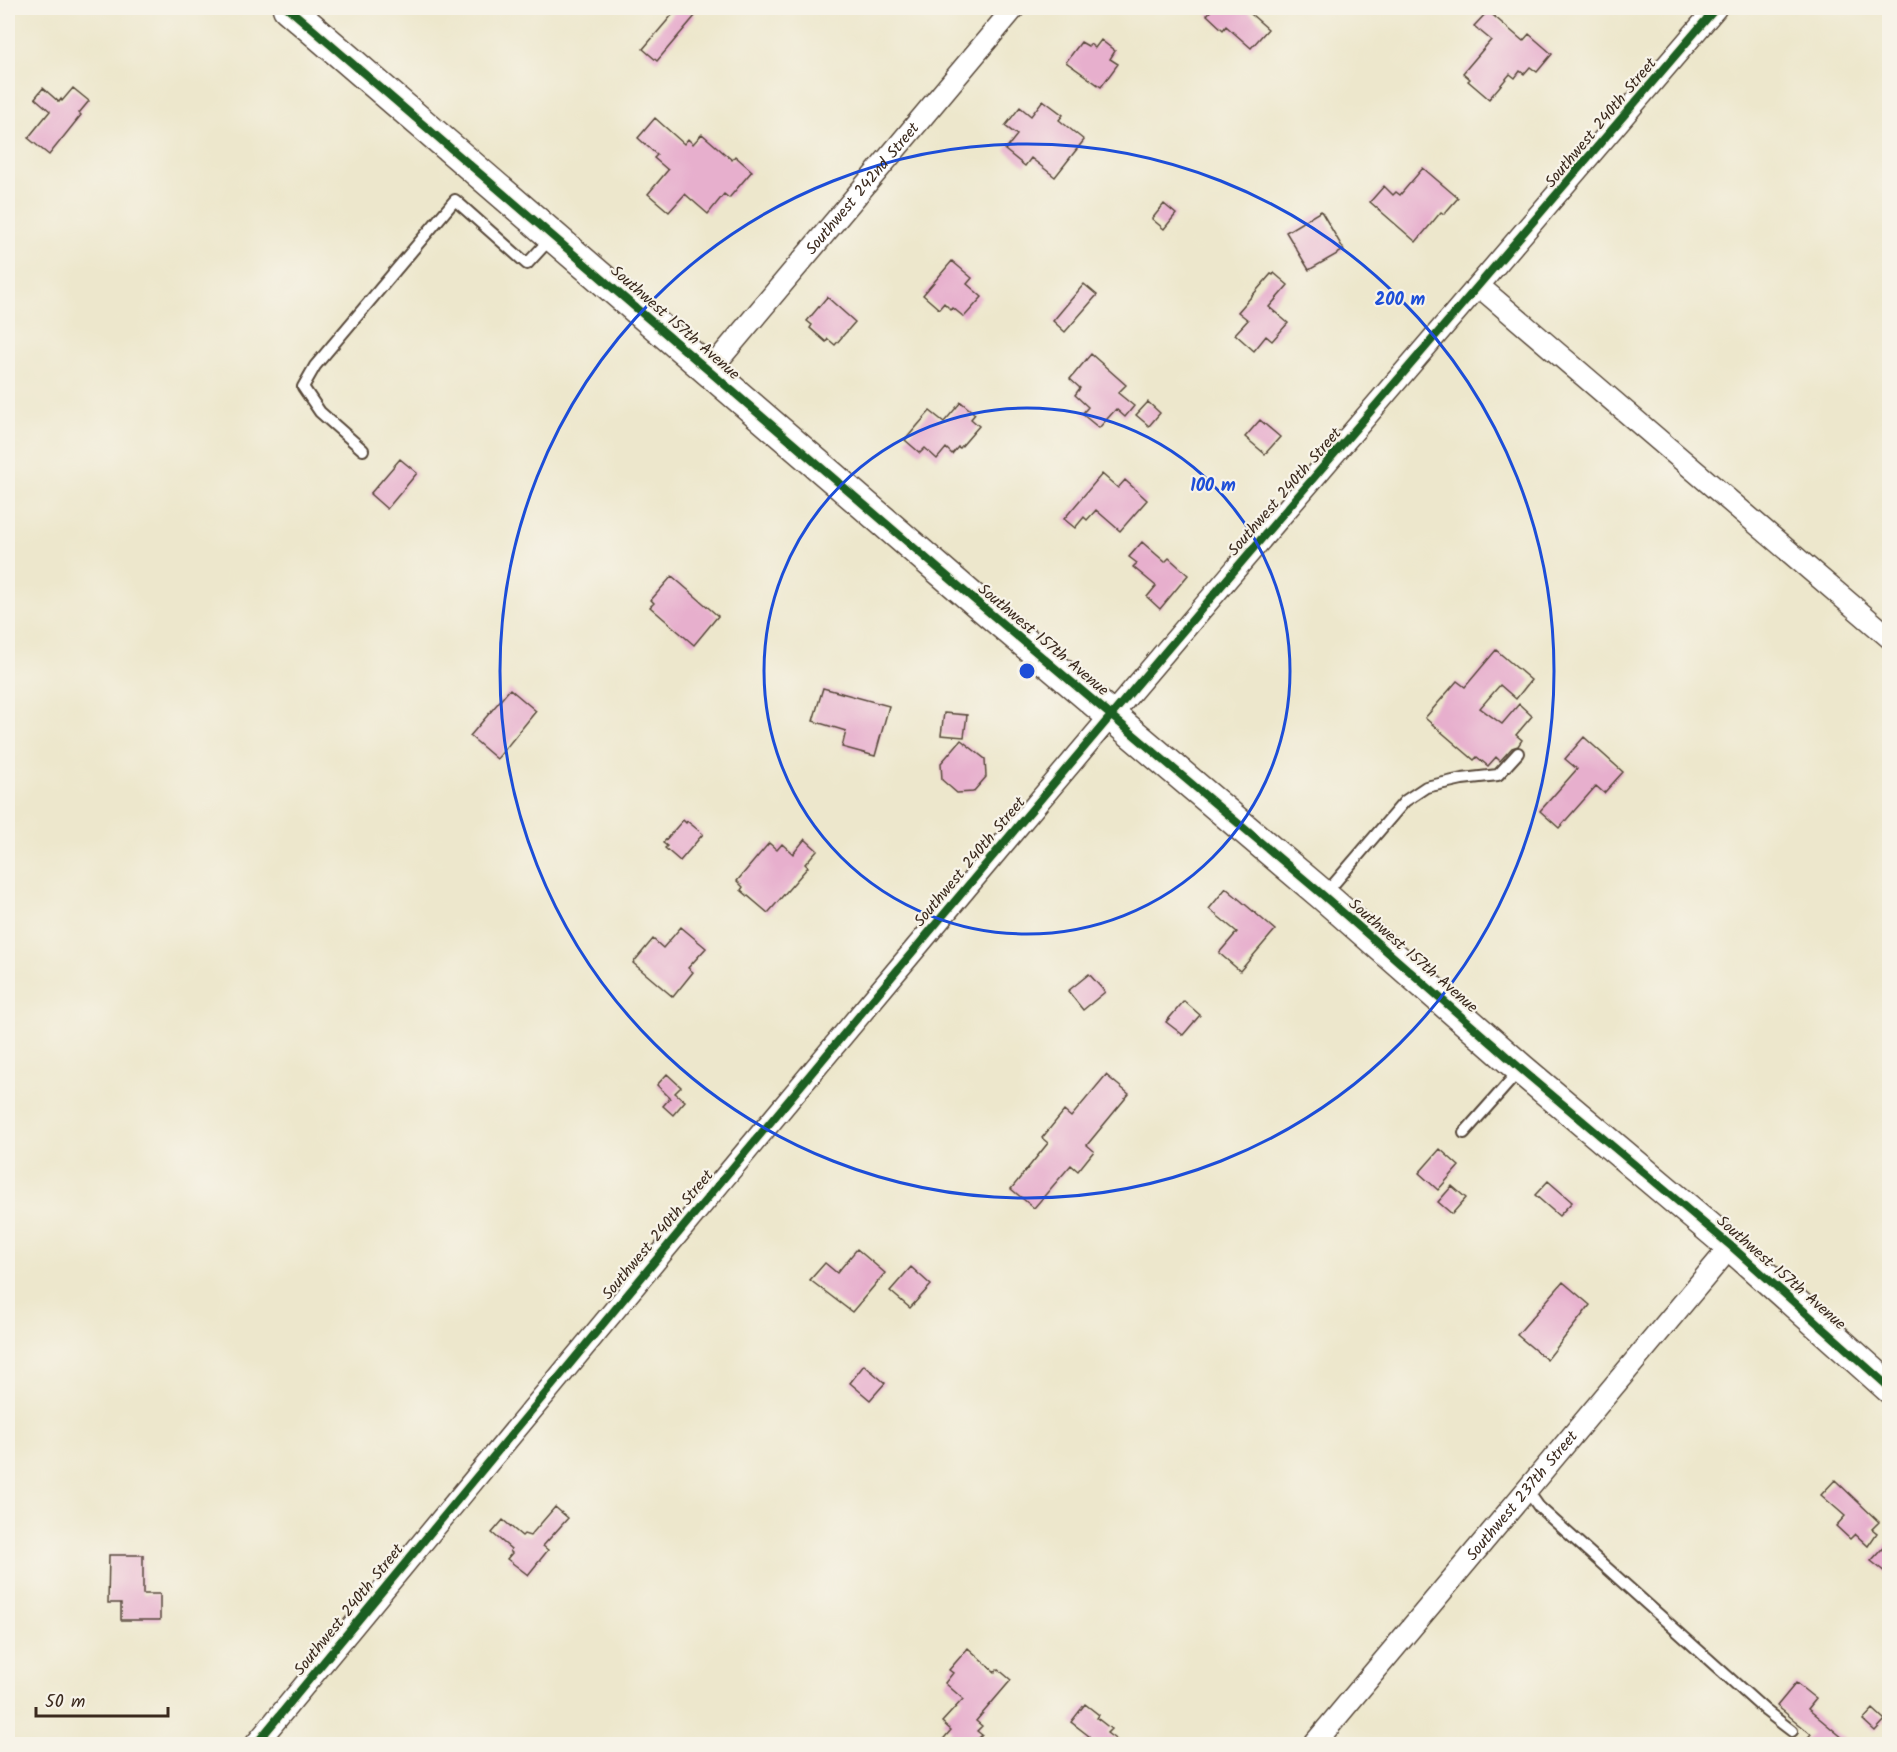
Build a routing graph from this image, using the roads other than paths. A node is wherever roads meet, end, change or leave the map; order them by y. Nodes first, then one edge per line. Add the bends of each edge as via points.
1 (288, 8) edge
2 (1014, 8) edge
3 (1716, 8) edge
4 (553, 235) junction
5 (1480, 287) junction
6 (710, 370) junction
7 (363, 450) dead end
8 (1890, 638) edge
9 (1112, 715) junction
10 (1518, 753) dead end
11 (1324, 896) junction
12 (1521, 1069) junction
13 (1464, 1134) dead end
14 (1731, 1246) junction
15 (1890, 1388) edge
16 (1527, 1490) junction
17 (1791, 1731) dead end
18 (256, 1744) edge
19 (1314, 1744) edge

1 - 4 street, Southwest 157th Avenue
2 - 6 street, Southwest 242nd Street
3 - 5 street, Southwest 240th Street
4 - 6 street, Southwest 157th Avenue
4 - 7 lane via 527,264 455,200 315,366 303,387 320,412
5 - 8 street
5 - 9 street, Southwest 240th Street
6 - 9 street, Southwest 157th Avenue
9 - 11 street, Southwest 157th Avenue
9 - 18 street, Southwest 240th Street via 769,1122
10 - 11 lane via 1498,775 1426,788 1405,801
11 - 12 street, Southwest 157th Avenue
12 - 13 lane
12 - 14 street, Southwest 157th Avenue
14 - 15 street, Southwest 157th Avenue
14 - 16 street, Southwest 237th Street
16 - 17 lane via 1539,1507
16 - 19 street, Southwest 237th Street

